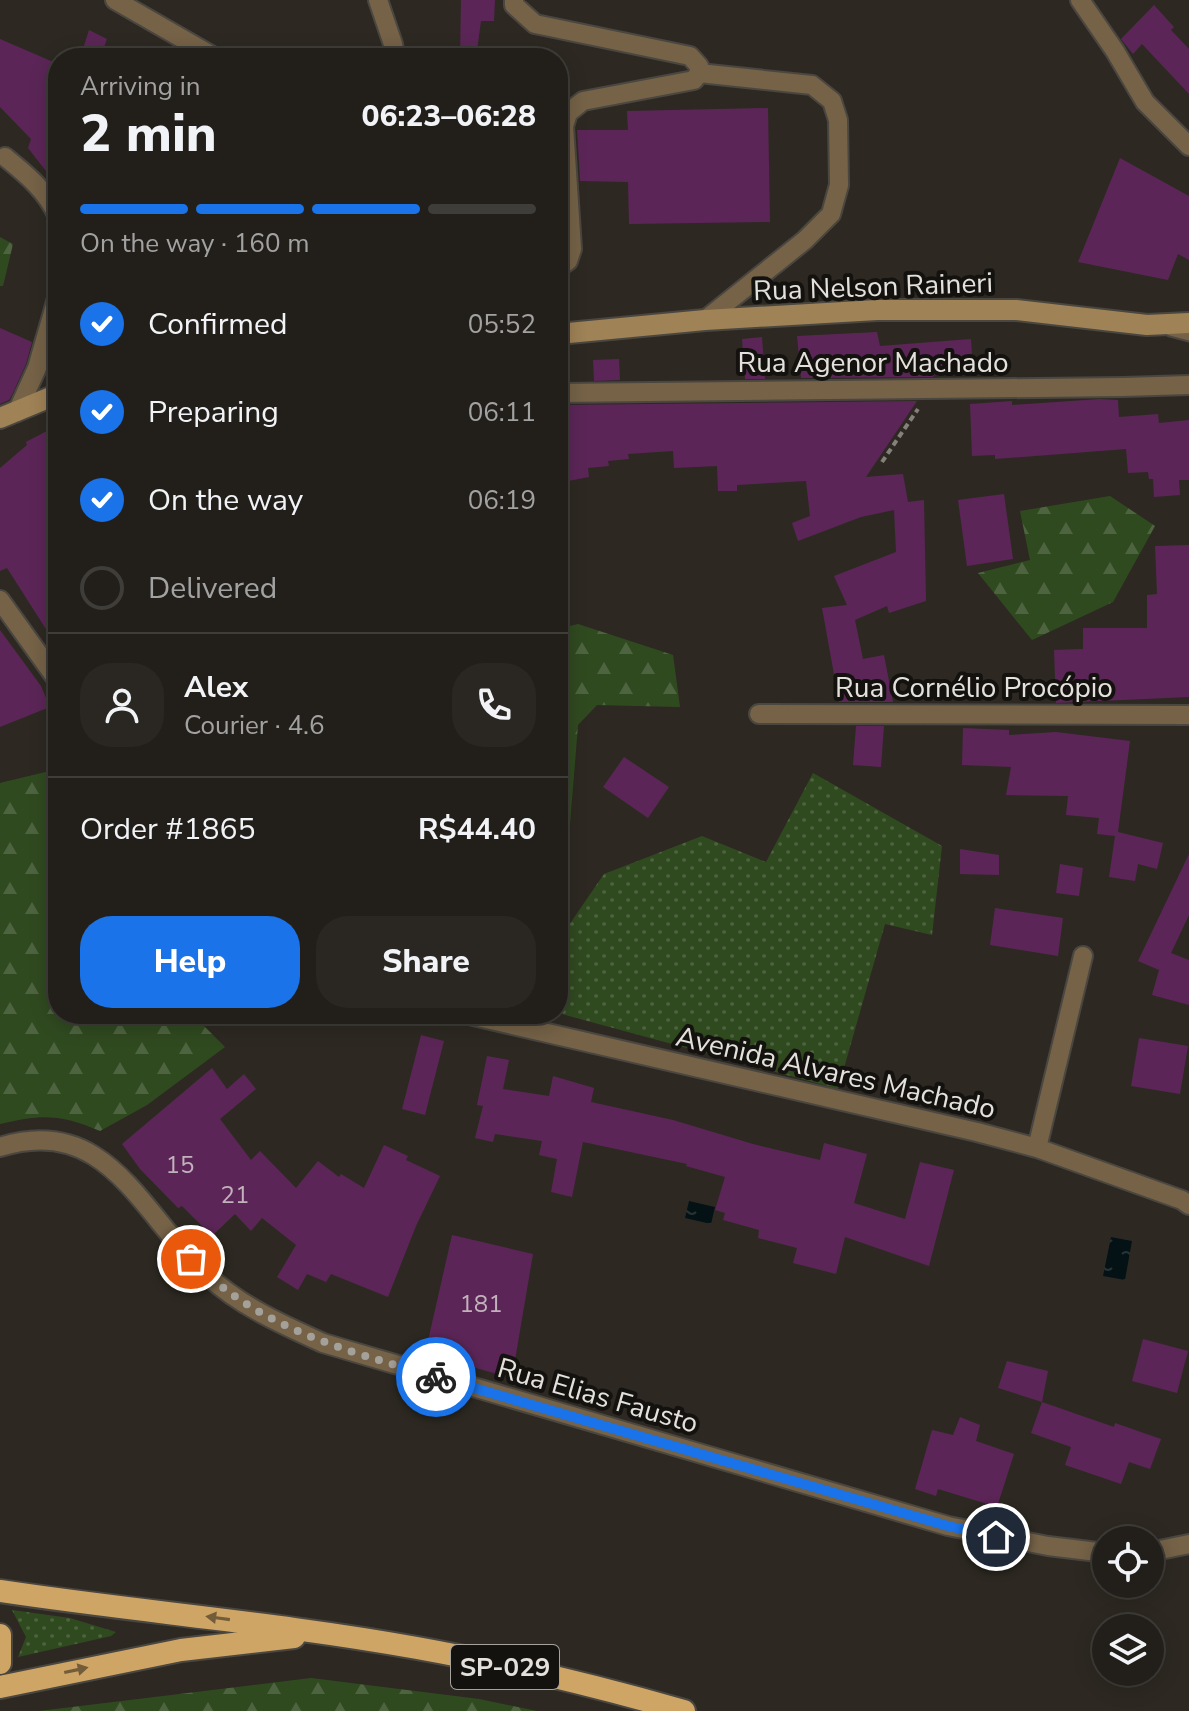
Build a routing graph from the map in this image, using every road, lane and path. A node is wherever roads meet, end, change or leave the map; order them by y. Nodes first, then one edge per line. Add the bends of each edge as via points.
1 (115, 0) edge
2 (378, 0) edge
3 (514, 0) edge
4 (1080, 0) edge
5 (199, 48) edge
6 (394, 48) edge
7 (699, 73) junction
8 (568, 113) edge
9 (1189, 146) edge
10 (5, 157) dead end
11 (568, 188) edge
12 (48, 199) edge
13 (568, 261) edge
14 (705, 320) junction
15 (1189, 323) edge
16 (1147, 325) junction
17 (48, 330) edge
18 (568, 333) edge
19 (1189, 336) edge
20 (1189, 385) edge
21 (933, 387) junction
22 (568, 393) edge
23 (48, 398) edge
24 (8, 415) edge
25 (882, 462) dead end
26 (0, 600) edge
27 (48, 667) edge
28 (759, 714) dead end
29 (1189, 715) edge
30 (1083, 956) dead end
31 (508, 1024) edge
32 (0, 1147) edge
33 (1037, 1148) junction
34 (1189, 1205) edge
35 (1189, 1544) edge
36 (1164, 1549) edge
37 (1092, 1551) edge
38 (0, 1591) edge
39 (323, 1633) junction
40 (0, 1635) edge
41 (0, 1663) edge
42 (0, 1687) edge
43 (684, 1711) edge

1 - 5 street
2 - 6 street
3 - 7 street via 535,24 690,56
4 - 9 street via 1145,102
7 - 8 street via 694,80 583,101
7 - 14 street via 812,85 832,101 838,120 839,185 831,214
10 - 12 street
11 - 13 street
14 - 16 main road, Rua Nelson Raineri via 877,310 1016,310
14 - 18 main road, Rua Nelson Raineri
15 - 16 main road, Rua Nelson Raineri
16 - 19 lane
17 - 24 street via 37,368
20 - 21 street, Rua Agenor Machado
21 - 22 street, Rua Agenor Machado
21 - 25 path
23 - 24 main road
26 - 27 street
28 - 29 street, Rua Cornélio Procópio
30 - 33 street
31 - 33 street, Avenida Alvares Machado
32 - 37 street, Rua Elias Fausto via 47,1139 73,1144 105,1162 209,1277 273,1321 323,1343 948,1526
33 - 34 street, Avenida Alvares Machado
35 - 36 street
39 -> 38 highway, SP-029
42 -> 39 highway, SP-029 via 181,1650
39 - 43 highway, SP-029 via 418,1648
40 - 41 highway

